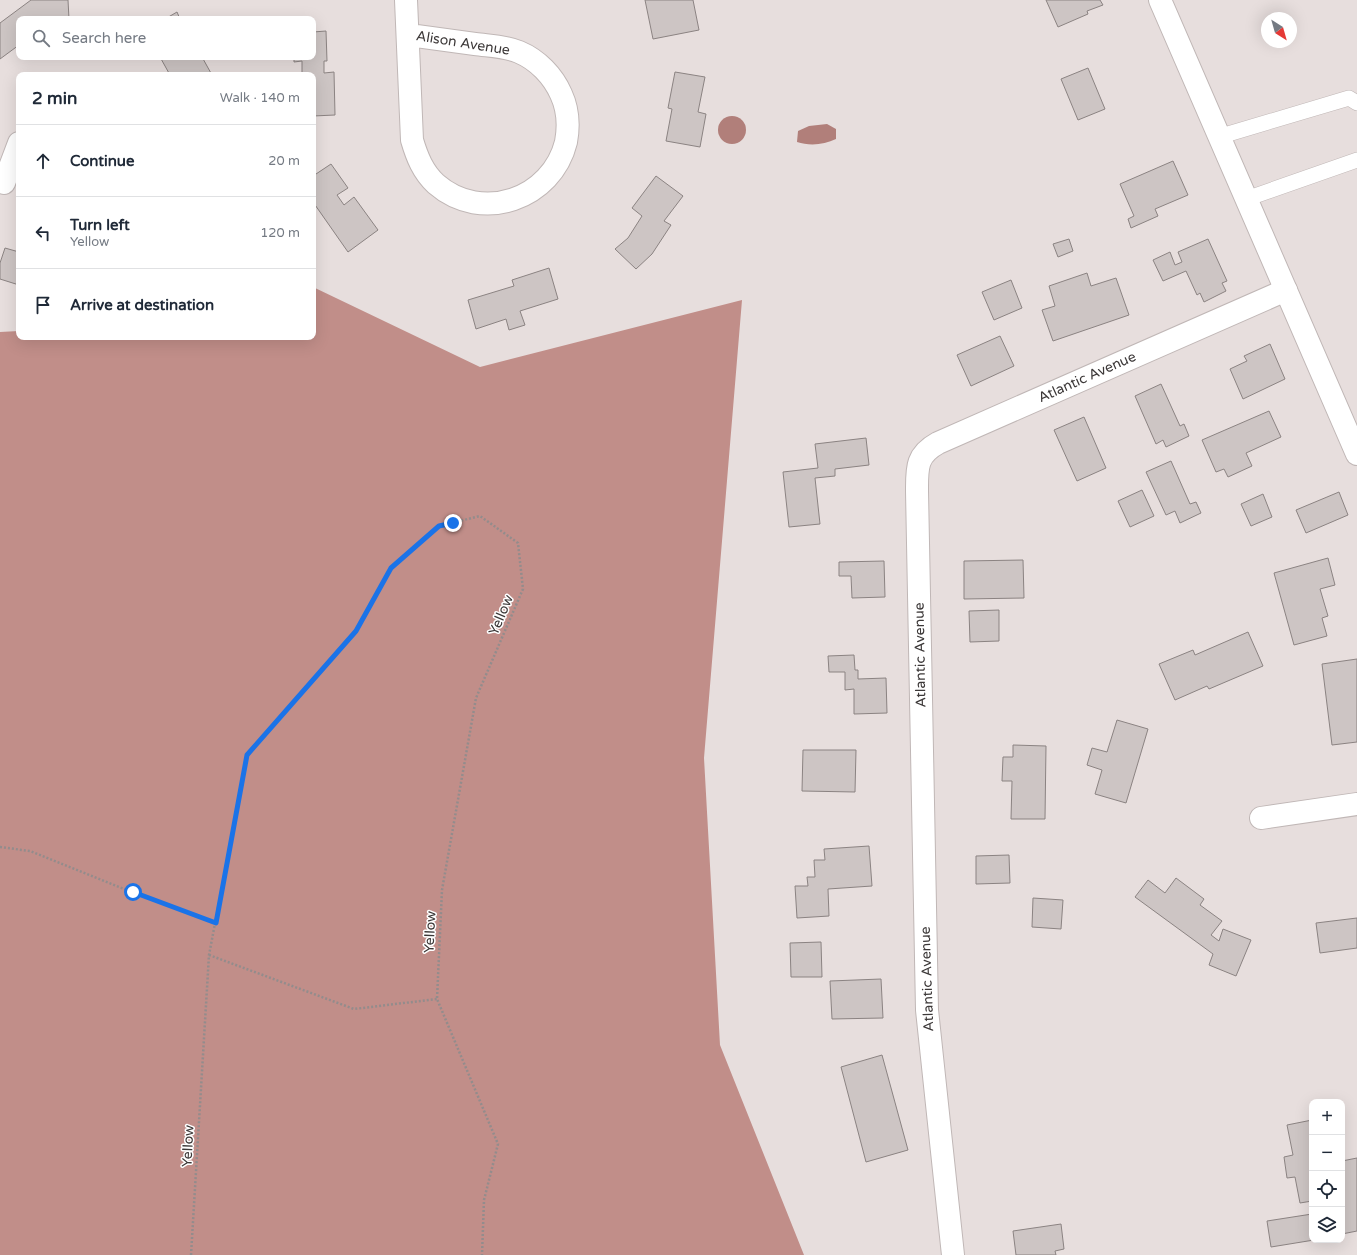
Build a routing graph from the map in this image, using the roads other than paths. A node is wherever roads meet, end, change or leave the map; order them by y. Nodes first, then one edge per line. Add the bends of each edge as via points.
1 (406, 0) edge
2 (1160, 0) edge
3 (409, 35) junction
4 (1357, 103) edge
5 (1218, 137) junction
6 (16, 154) edge
7 (1357, 160) edge
8 (8, 183) edge
9 (1246, 199) junction
10 (1286, 290) junction
11 (1357, 454) edge
12 (1357, 804) edge
13 (1261, 818) dead end
14 (952, 1255) edge

1 - 3 street, Alison Avenue
2 - 5 street
3 - 3 street, Alison Avenue via 412,140 416,156 436,184 466,201 500,203 532,191 546,180 563,151 568,117 557,85 547,72 525,55 503,48
4 - 5 lane via 1349,98
5 - 9 street
6 - 8 street
7 - 9 lane
9 - 10 street
10 - 11 street
10 - 14 street, Atlantic Avenue via 938,443 929,448 919,461 917,491 927,1010
12 - 13 street

